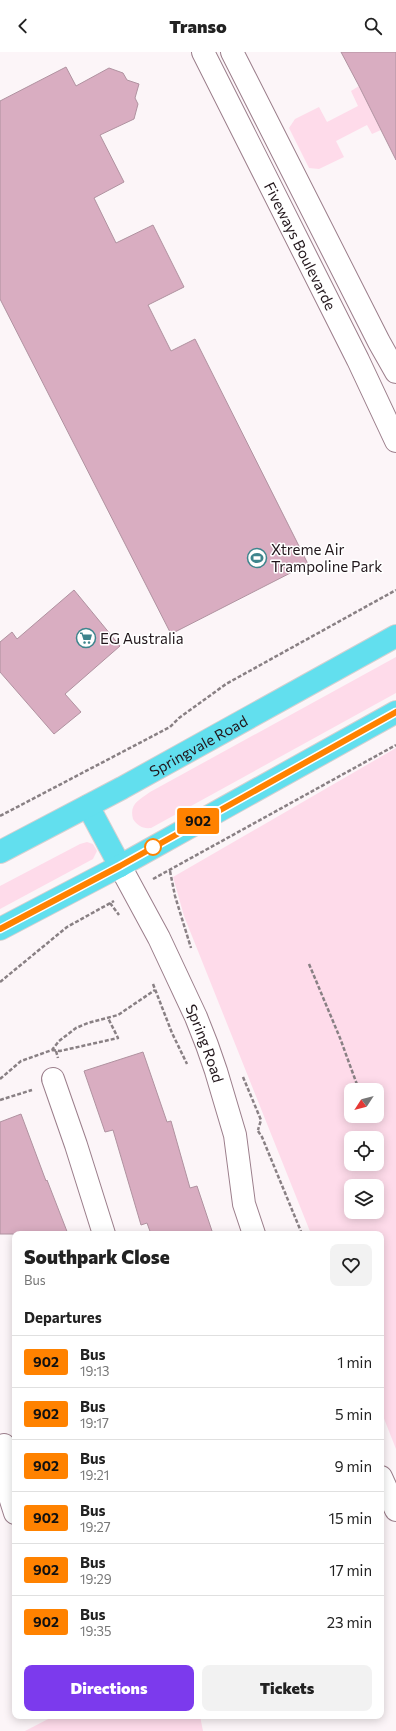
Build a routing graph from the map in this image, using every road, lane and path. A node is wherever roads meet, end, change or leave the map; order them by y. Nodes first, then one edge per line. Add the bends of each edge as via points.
1 (203, 52) edge
2 (232, 52) edge
3 (308, 202) junction
4 (284, 214) junction
5 (396, 372) edge
6 (396, 441) edge
7 (396, 590) edge
8 (396, 636) edge
9 (396, 712) edge
10 (396, 745) edge
11 (88, 806) junction
12 (0, 816) edge
13 (0, 852) edge
14 (120, 866) junction
15 (134, 890) junction
16 (0, 929) edge
17 (309, 964) dead end
18 (0, 982) edge
19 (155, 990) dead end
20 (108, 1018) junction
21 (52, 1050) junction
22 (0, 1079) edge
23 (53, 1079) dead end
24 (356, 1083) edge
25 (228, 1108) junction
26 (103, 1231) edge
27 (253, 1231) edge
28 (301, 1231) edge
29 (6, 1442) edge
30 (384, 1484) edge
31 (12, 1503) edge
32 (396, 1510) edge

1 - 4 street, Fiveways Boulevarde
2 - 3 street, Fiveways Boulevarde
3 - 4 street
3 - 5 street, Fiveways Boulevarde
4 - 6 street, Fiveways Boulevarde
7 - 12 path via 226,684 170,727
8 - 11 highway, Springvale Road
9 - 14 highway
10 - 15 path
11 - 13 highway, Springvale Road
11 - 14 highway
14 - 15 street, Spring Road
14 - 16 highway
15 - 18 path via 67,927
15 - 25 street, Spring Road via 196,1017
17 - 24 path
19 - 20 path via 118,1015
20 - 21 path via 76,1028
20 - 21 path via 118,1038 60,1051
21 - 22 path via 21,1061
23 - 26 street
25 - 27 street, Spring Road via 244,1204
25 - 28 path via 250,1123 262,1137
29 - 31 street via 4,1478
30 - 32 street

